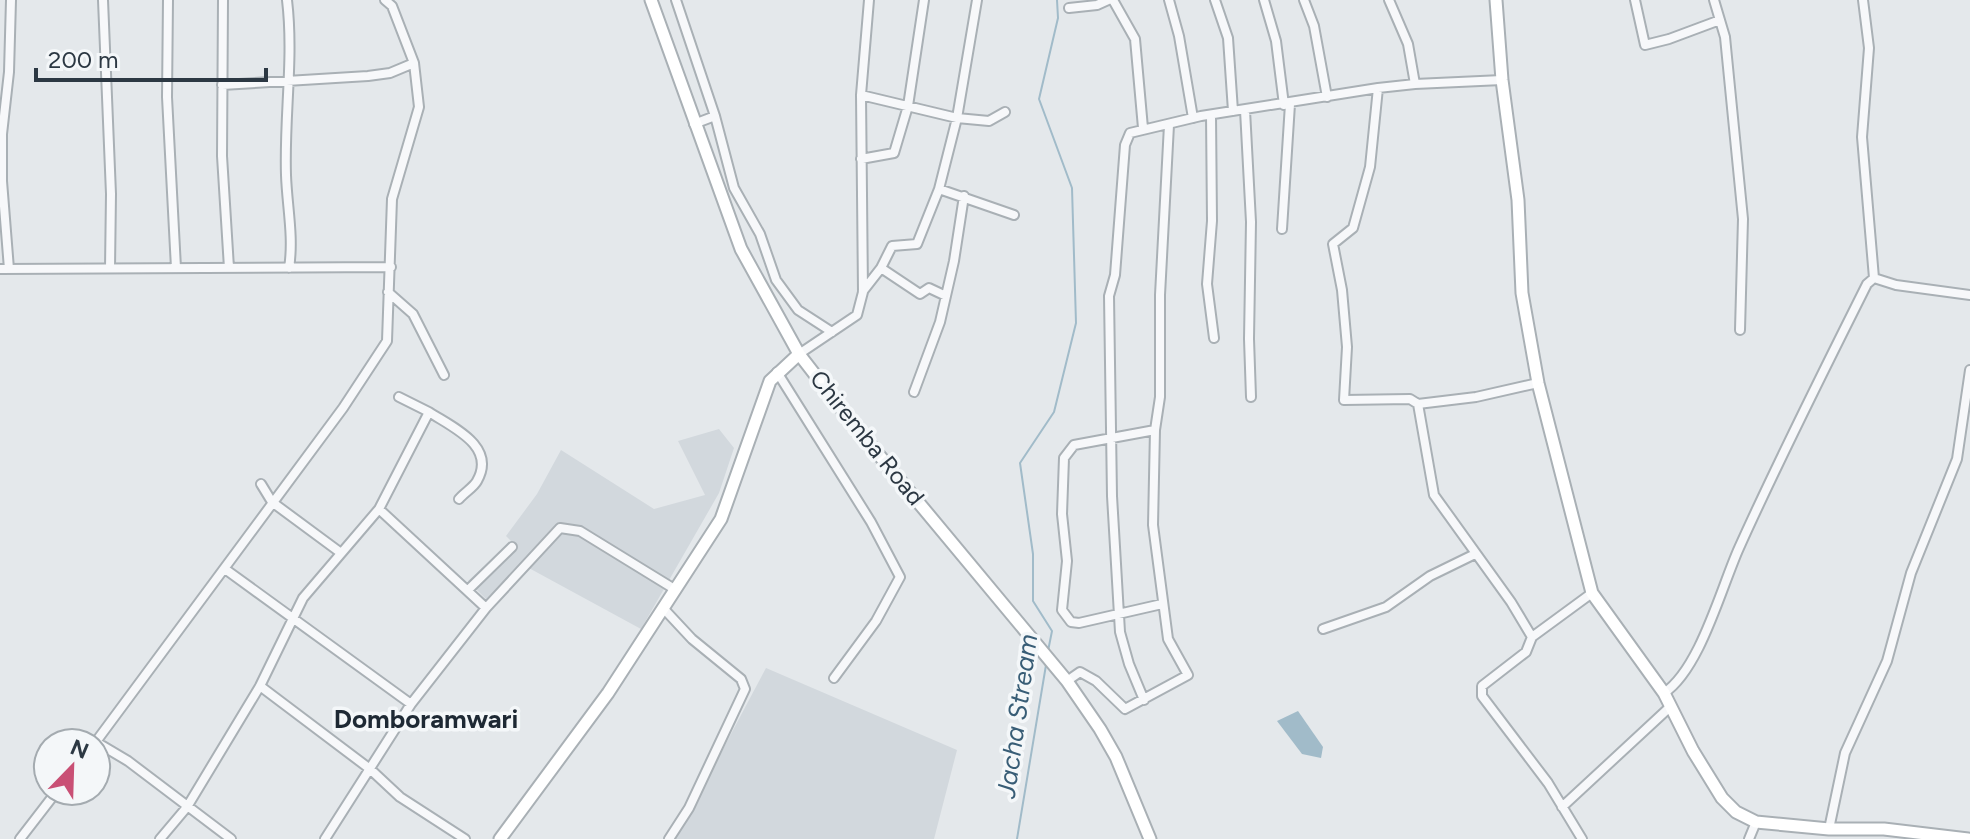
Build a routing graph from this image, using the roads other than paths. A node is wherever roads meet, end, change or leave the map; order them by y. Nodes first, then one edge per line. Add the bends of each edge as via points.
1 (11, 0) edge
2 (103, 0) edge
3 (168, 0) edge
4 (223, 0) edge
5 (287, 0) edge
6 (385, 0) edge
7 (651, 0) edge
8 (676, 0) edge
9 (869, 0) edge
10 (924, 0) edge
11 (977, 0) edge
12 (1111, 0) edge
13 (1169, 0) edge
14 (1215, 0) edge
15 (1264, 0) edge
16 (1304, 0) edge
17 (1389, 0) edge
18 (1496, 0) edge
19 (1635, 0) edge
20 (1714, 0) edge
21 (1863, 0) edge
22 (1069, 8) dead end
23 (1720, 20) junction
24 (414, 63) junction
25 (1502, 80) junction
26 (289, 81) junction
27 (1415, 84) junction
28 (222, 85) junction
29 (1378, 88) junction
30 (861, 95) junction
31 (1327, 97) junction
32 (1287, 105) junction
33 (908, 106) junction
34 (1245, 110) junction
35 (1233, 111) junction
36 (1005, 112) dead end
37 (1211, 115) junction
38 (715, 116) junction
39 (957, 118) junction
40 (1193, 118) junction
41 (694, 124) junction
42 (1169, 125) junction
43 (1143, 128) junction
44 (1, 134) edge
45 (861, 159) junction
46 (939, 189) junction
47 (964, 196) junction
48 (1014, 215) dead end
49 (1282, 229) dead end
50 (391, 267) junction
51 (110, 268) junction
52 (176, 268) junction
53 (229, 268) junction
54 (289, 268) junction
55 (881, 268) junction
56 (5, 269) edge
57 (1874, 278) junction
58 (388, 292) junction
59 (863, 292) junction
60 (1970, 295) edge
61 (946, 296) junction
62 (1740, 330) dead end
63 (832, 332) junction
64 (1214, 338) dead end
65 (799, 354) junction
66 (1970, 370) edge
67 (777, 372) junction
68 (444, 375) dead end
69 (1538, 383) junction
70 (914, 392) dead end
71 (399, 397) dead end
72 (1251, 397) dead end
73 (1418, 404) junction
74 (429, 412) junction
75 (1155, 430) junction
76 (1113, 438) junction
77 (261, 484) dead end
78 (459, 499) dead end
79 (272, 502) junction
80 (379, 509) junction
81 (512, 547) dead end
82 (341, 553) junction
83 (1475, 554) junction
84 (225, 569) junction
85 (468, 590) junction
86 (676, 590) junction
87 (1592, 593) junction
88 (1162, 604) junction
89 (486, 608) junction
90 (664, 609) junction
91 (1118, 613) junction
92 (293, 618) junction
93 (1323, 629) dead end
94 (1532, 637) junction
95 (834, 678) dead end
96 (1067, 681) junction
97 (260, 686) junction
98 (1664, 693) junction
99 (1144, 700) junction
100 (411, 704) junction
101 (1671, 706) junction
102 (106, 727) edge
103 (112, 752) edge
104 (370, 769) junction
105 (45, 807) edge
106 (187, 807) junction
107 (1562, 807) junction
108 (1756, 822) junction
109 (1829, 829) junction
110 (20, 839) edge
111 (160, 839) edge
112 (231, 839) edge
113 (325, 839) edge
114 (465, 839) edge
115 (500, 839) edge
116 (669, 839) edge
117 (1150, 839) edge
118 (1582, 839) edge
119 (1749, 839) edge
120 (1968, 839) edge

1 - 44 street
2 - 51 street
3 - 52 street
4 - 28 street
5 - 26 street
6 - 24 street
7 - 41 street, Chiremba Road
8 - 38 street
9 - 30 street
10 - 33 street
11 - 39 street
12 - 22 street
12 - 43 street via 1135,39
13 - 40 street
14 - 35 street via 1228,38
15 - 32 street
16 - 31 street
17 - 27 street via 1408,44
18 - 25 street
19 - 23 street via 1645,45
20 - 23 street
21 - 57 street via 1869,48 1862,137
23 - 62 street via 1743,219
24 - 26 street via 390,73
24 - 50 street via 419,107 392,199
25 - 27 street
25 - 69 street via 1518,200 1522,293
26 - 28 street
26 - 54 street
27 - 29 street
28 - 53 street
29 - 31 street
29 - 73 street via 1370,167 1353,228 1333,244 1347,347 1344,400 1410,399
30 - 33 street
30 - 45 street
31 - 32 street
32 - 34 street
32 - 49 street
33 - 39 street
33 - 45 street via 894,153
34 - 35 street
34 - 72 street
35 - 37 street
36 - 39 street via 989,121
37 - 40 street
37 - 64 street via 1207,284
38 - 41 street
38 - 63 street via 734,188 760,234 776,280 798,310
39 - 46 street
40 - 42 street
41 - 65 street, Chiremba Road via 741,249
42 - 43 street
42 - 75 street
43 - 76 street via 1130,133 1125,145 1109,296
44 - 56 street
45 - 59 street
46 - 47 street
46 - 55 street via 917,244 892,246
47 - 48 street
47 - 61 street
50 - 54 street
50 - 58 street
51 - 52 street
51 - 56 street
52 - 53 street
53 - 54 street
55 - 59 street
55 - 61 street via 920,294 929,288
57 - 60 street
57 - 98 street via 1738,549 1697,650
58 - 68 street via 413,314
58 - 79 street via 387,341
59 - 63 street via 857,315
61 - 70 street
63 - 65 street
65 - 67 street
65 - 96 street, Chiremba Road
66 - 109 street via 1957,459 1911,573 1887,661 1845,753
67 - 86 street via 721,519
67 - 95 street via 900,577
69 - 73 street
69 - 87 street
71 - 74 street
73 - 83 street via 1434,495
74 - 78 street via 475,442 482,460 477,481
74 - 80 street
75 - 76 street
75 - 88 street via 1153,525
76 - 91 street
76 - 91 street via 1074,445 1064,458 1067,561 1062,610 1071,622 1079,623
77 - 79 street
79 - 82 street
79 - 84 street
80 - 82 street
80 - 85 street
81 - 85 street
82 - 92 street
83 - 93 street via 1430,576 1386,607
83 - 94 street
84 - 92 street
84 - 102 street
85 - 89 street
86 - 89 street via 580,531 560,528
86 - 90 street
87 - 94 street
87 - 98 street
88 - 91 street
88 - 99 street via 1168,639 1188,675
89 - 100 street
90 - 115 street
90 - 116 street via 741,679 745,689
91 - 99 street via 1129,664
92 - 97 street
92 - 100 street
94 - 107 street via 1526,652 1482,686 1482,696
96 - 99 street via 1080,672 1125,709
96 - 117 street, Chiremba Road via 1116,757
97 - 104 street
97 - 106 street
98 - 101 street
100 - 104 street
101 - 107 street
101 - 108 street via 1722,798
103 - 106 street
104 - 113 street
104 - 114 street via 400,797
105 - 110 street
106 - 111 street
106 - 112 street
107 - 118 street
108 - 109 street
108 - 119 street
109 - 120 street

